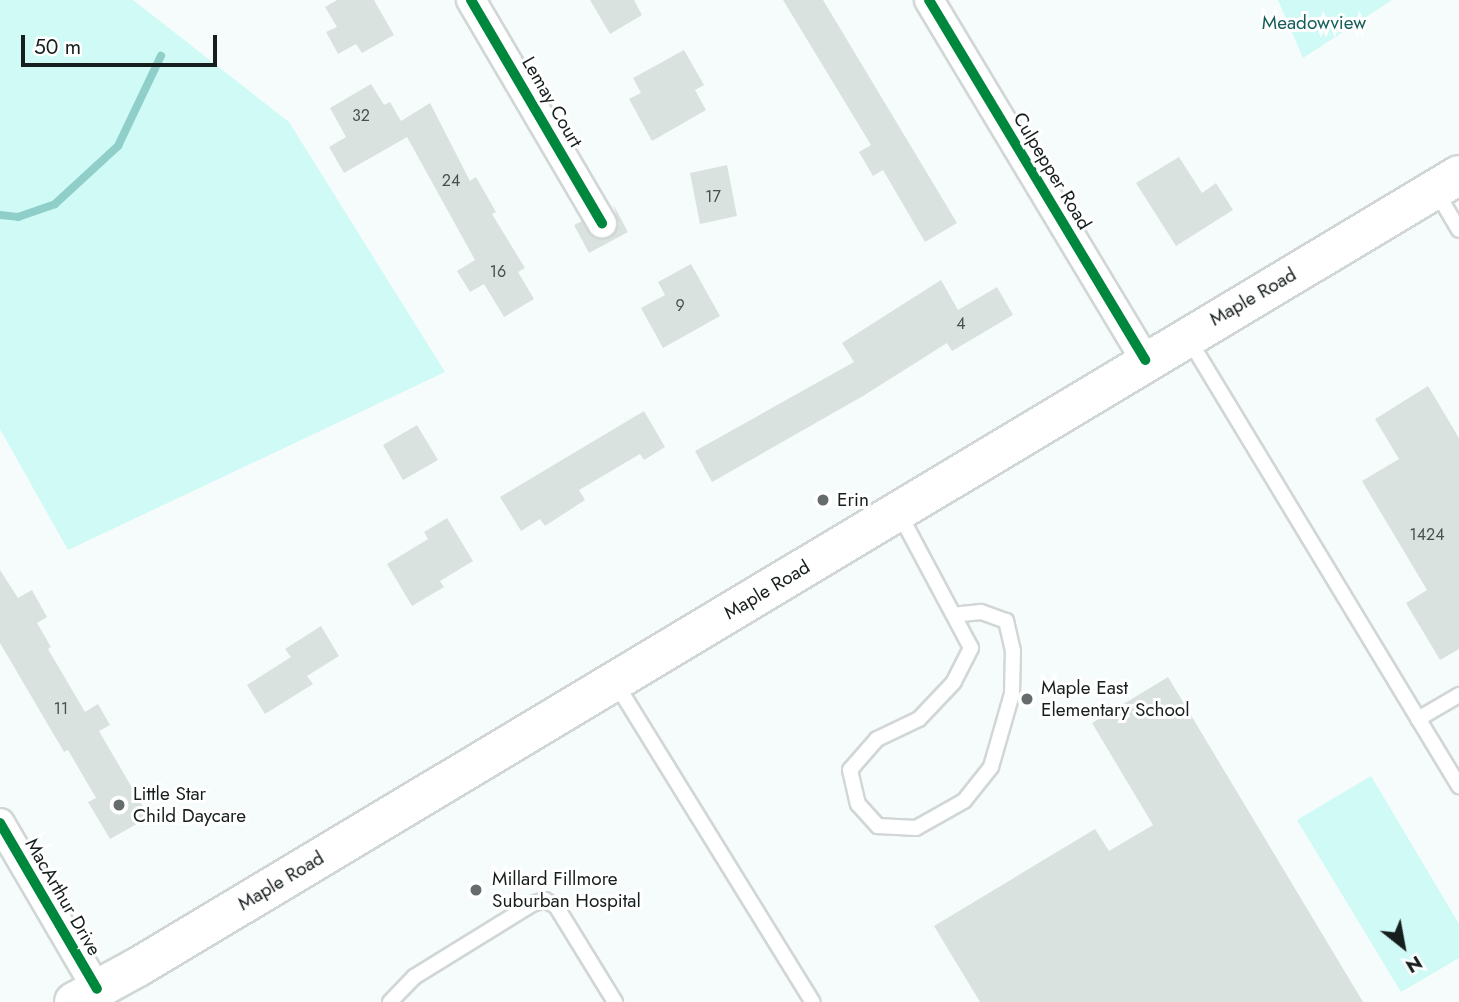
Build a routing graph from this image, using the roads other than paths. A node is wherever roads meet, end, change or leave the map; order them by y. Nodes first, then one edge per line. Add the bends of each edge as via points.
1 (471, 0) edge
2 (929, 0) edge
3 (1447, 182) edge
4 (602, 223) dead end
5 (1459, 230) edge
6 (1187, 336) junction
7 (1146, 360) junction
8 (899, 511) junction
9 (954, 615) junction
10 (614, 681) junction
11 (1459, 695) edge
12 (1418, 719) junction
13 (1459, 786) edge
14 (0, 823) edge
15 (93, 998) edge
16 (390, 1002) edge
17 (615, 1002) edge
18 (813, 1002) edge

1 - 4 street, Lemay Court
2 - 7 street, Culpepper Road
3 - 5 lane
3 - 6 main road, Maple Road
6 - 7 main road, Maple Road
6 - 12 lane
7 - 8 main road, Maple Road
8 - 9 lane
8 - 10 main road, Maple Road
9 - 9 lane via 971,648 954,682 919,719 877,739 850,770 858,803 878,826 916,828 964,801 991,767 1012,694 1013,651 1006,621 981,612
10 - 15 main road, Maple Road
10 - 18 lane
11 - 12 lane
12 - 13 lane
14 - 15 street, MacArthur Drive
16 - 17 lane via 414,977 545,900 556,906

